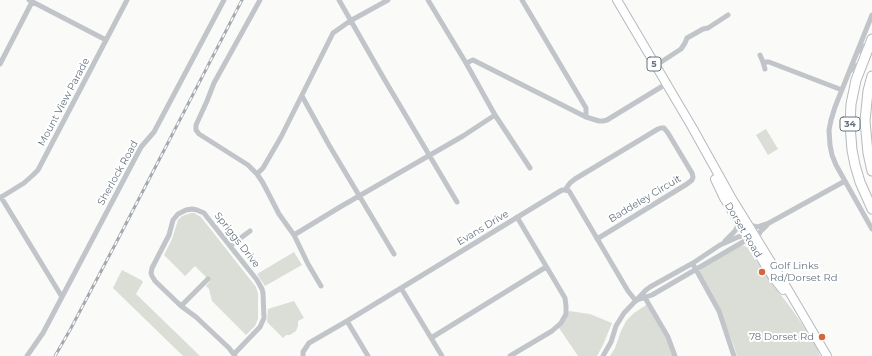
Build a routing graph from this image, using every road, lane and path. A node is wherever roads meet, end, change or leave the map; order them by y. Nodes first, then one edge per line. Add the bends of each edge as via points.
1 (127, 0) edge
2 (224, 0) edge
3 (260, 0) edge
4 (339, 0) edge
5 (388, 0) edge
6 (428, 0) edge
7 (522, 0) edge
8 (616, 0) edge
9 (30, 1) edge
10 (728, 15) dead end
11 (872, 15) edge
12 (350, 21) junction
13 (872, 39) edge
14 (106, 40) junction
15 (861, 41) junction
16 (760, 55) dead end
17 (864, 61) junction
18 (763, 62) junction
19 (466, 63) junction
20 (0, 64) edge
21 (655, 66) junction
22 (765, 69) dead end
23 (849, 72) junction
24 (872, 76) edge
25 (666, 84) junction
26 (842, 90) junction
27 (302, 96) junction
28 (496, 115) junction
29 (586, 117) junction
30 (692, 127) junction
31 (430, 154) junction
32 (530, 168) dead end
33 (872, 171) edge
34 (257, 174) junction
35 (845, 181) junction
36 (565, 190) junction
37 (359, 196) junction
38 (1, 198) edge
39 (457, 202) dead end
40 (872, 209) edge
41 (517, 217) junction
42 (739, 222) junction
43 (769, 223) junction
44 (747, 224) junction
45 (872, 229) edge
46 (250, 230) dead end
47 (294, 236) junction
48 (751, 236) junction
49 (598, 239) junction
50 (720, 245) junction
51 (230, 246) junction
52 (394, 254) dead end
53 (693, 263) junction
54 (546, 267) junction
55 (696, 269) junction
56 (208, 279) dead end
57 (321, 286) dead end
58 (401, 288) junction
59 (644, 295) junction
60 (62, 297) junction
61 (636, 301) junction
62 (181, 306) junction
63 (347, 321) junction
64 (431, 338) junction
65 (234, 355) edge
66 (27, 356) edge
67 (303, 356) edge
68 (368, 356) edge
69 (442, 356) edge
70 (510, 356) edge
71 (603, 356) edge
72 (675, 356) edge
73 (734, 356) edge
74 (827, 356) edge

1 - 14 street, Mount View Parade
2 - 60 street, Sherlock Road via 154,132 141,147
3 - 34 street via 214,83 196,125 199,134 248,165
4 - 12 street
5 - 12 street
6 - 19 street
7 - 29 street via 586,108
8 - 21 main road, Dorset Road / 5
9 - 14 street
9 - 20 street
10 - 21 street via 687,38 681,49
11 - 15 street
12 - 27 street via 333,33
12 - 31 street
13 - 17 highway, 34
14 - 38 street, Mount View Parade via 38,170 29,180
15 - 17 street
15 - 23 street
16 - 18 street
17 - 23 street
17 - 40 highway, 34 via 856,80 850,125 855,166
18 - 22 street
18 - 26 street via 769,62
19 - 28 street
19 - 29 street via 473,60
21 - 25 main road, Dorset Road / 5
23 - 26 street
24 - 33 highway, 34 via 865,121
25 - 29 street via 607,120 599,121
25 - 30 main road, Dorset Road / 5
26 - 35 street via 829,130 832,155
27 - 34 street via 281,137
27 - 37 street
28 - 31 street
28 - 32 street
30 - 42 main road, Dorset Road / 5 via 724,198
30 - 44 main road, Dorset Road / 5
31 - 37 street
31 - 39 street
34 - 47 street
35 - 43 street
35 - 45 street
36 - 41 street, Evans Drive via 557,192
36 - 49 street via 572,196
36 - 49 street, Baddeley Circuit via 575,179 658,129 664,128 668,133 692,173 692,180
37 - 47 street
37 - 52 street
38 - 60 street
41 - 54 street
41 - 58 street, Evans Drive
42 - 48 main road, Dorset Road / 5
42 - 50 street via 732,234
43 - 44 street via 757,227
43 - 48 street via 760,232
44 - 48 main road, Dorset Road / 5
46 - 51 street
47 - 57 street
48 - 50 street via 738,237
48 - 55 street
48 - 74 main road, Dorset Road / 5 via 772,276 808,324
49 - 61 street
50 - 53 street
51 - 62 street, Spriggs Drive via 201,211 189,209 176,216 152,273 153,279
51 - 65 street, Spriggs Drive via 260,284 264,318 260,328
53 - 55 street
53 - 59 street via 650,287
54 - 64 street
54 - 70 street via 564,298 566,314 552,331
55 - 59 street via 652,295
55 - 73 street via 719,311
56 - 62 street
58 - 63 street, Evans Drive
58 - 64 street
59 - 61 street
59 - 72 street via 668,337
60 - 66 street, Sherlock Road via 43,333
61 - 71 street via 619,320
62 - 65 street, Spriggs Drive via 196,317
63 - 67 street, Evans Drive via 309,343
63 - 68 street
64 - 69 street

